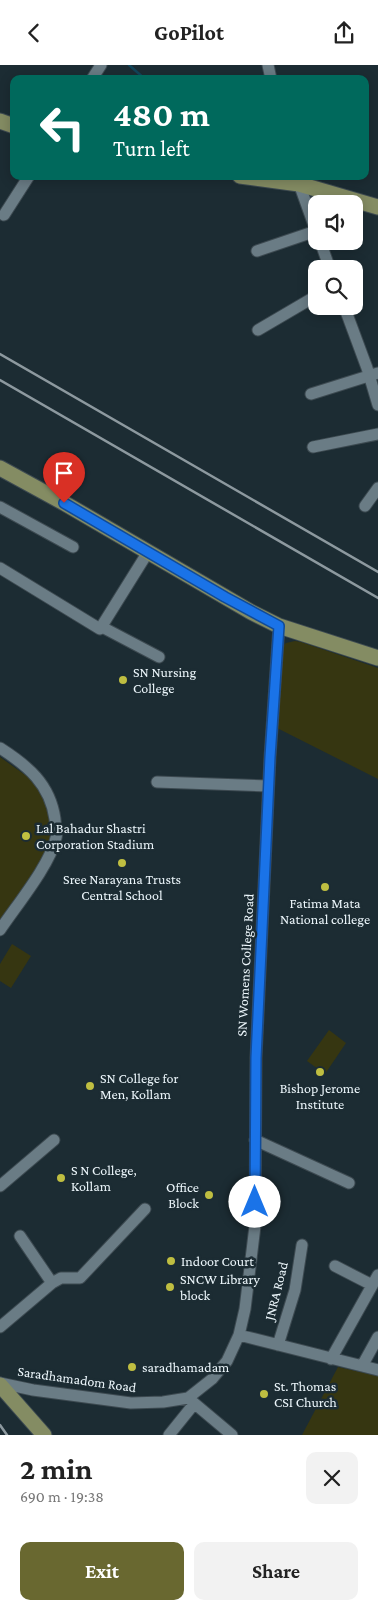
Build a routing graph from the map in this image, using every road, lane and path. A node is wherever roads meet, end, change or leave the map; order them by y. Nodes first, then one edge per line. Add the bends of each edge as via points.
1 (26, 180) edge
2 (298, 180) edge
3 (378, 207) edge
4 (308, 208) edge
5 (4, 215) dead end
6 (308, 234) edge
7 (256, 251) dead end
8 (308, 301) edge
9 (348, 315) edge
10 (258, 330) dead end
11 (374, 374) edge
12 (311, 394) dead end
13 (378, 405) edge
14 (378, 434) edge
15 (313, 447) dead end
16 (0, 468) edge
17 (378, 488) edge
18 (365, 506) dead end
19 (0, 507) edge
20 (73, 547) dead end
21 (148, 552) junction
22 (0, 568) edge
23 (279, 626) junction
24 (102, 627) junction
25 (159, 657) dead end
26 (378, 658) edge
27 (0, 748) edge
28 (156, 782) dead end
29 (268, 786) junction
30 (0, 930) edge
31 (54, 1140) dead end
32 (255, 1140) junction
33 (349, 1183) dead end
34 (0, 1187) edge
35 (145, 1209) dead end
36 (20, 1236) dead end
37 (302, 1245) dead end
38 (335, 1266) dead end
39 (375, 1280) edge
40 (52, 1283) junction
41 (0, 1327) edge
42 (239, 1335) junction
43 (378, 1337) edge
44 (278, 1345) junction
45 (331, 1359) junction
46 (362, 1366) junction
47 (378, 1370) edge
48 (0, 1384) edge
49 (0, 1399) edge
50 (191, 1401) junction
51 (31, 1435) edge
52 (44, 1435) edge
53 (169, 1435) edge
54 (232, 1435) edge

1 - 5 street
2 - 3 main road
2 - 4 street
6 - 7 street
8 - 10 street
9 - 11 street
11 - 12 street
11 - 13 street
14 - 15 street
16 - 21 main road
17 - 18 street
19 - 20 street
21 - 23 main road
21 - 24 street
22 - 24 street via 100,629
23 - 26 main road
23 - 29 street, SN Womens College Road
24 - 25 street
27 - 30 street via 23,763 43,785 53,805 57,837 45,865
28 - 29 street
29 - 32 street, SN Womens College Road
31 - 34 street
32 - 33 street
32 - 42 street, SN Womens College Road via 255,1226
35 - 40 street via 80,1278 61,1278
36 - 40 street
37 - 44 street, JNRA Road via 295,1290
38 - 39 street
39 - 45 street
40 - 41 street
42 - 44 street
42 - 50 street, Saradhamadom Road via 227,1361
43 - 46 street
44 - 45 street
45 - 46 street
46 - 47 street
48 - 50 street, Saradhamadom Road via 131,1403
48 - 52 main road
49 - 51 main road
50 - 53 street
50 - 54 street

